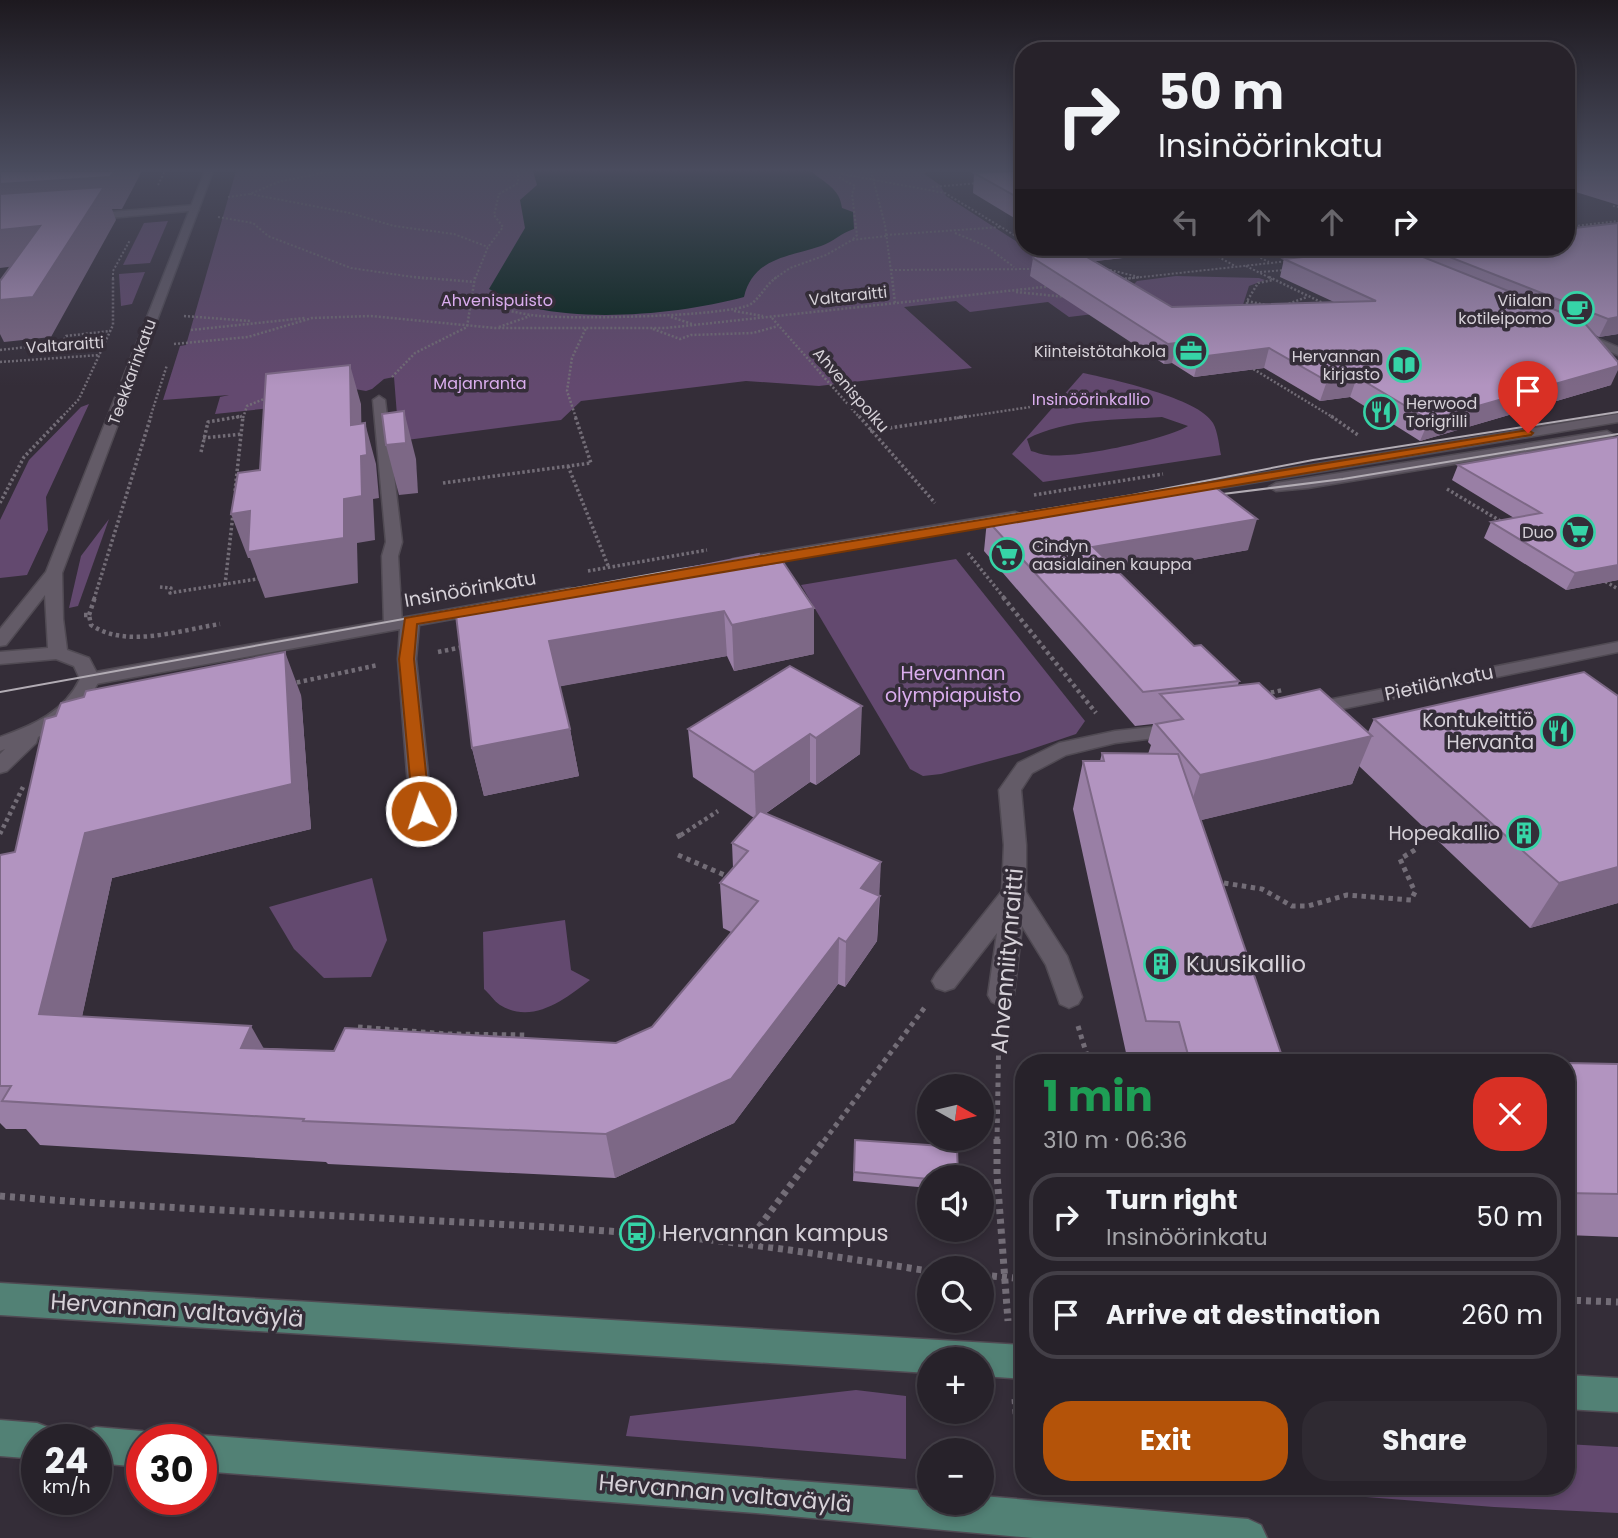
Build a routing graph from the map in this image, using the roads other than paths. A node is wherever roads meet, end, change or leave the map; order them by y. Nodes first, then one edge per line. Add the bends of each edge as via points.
1 (182, 243) edge
2 (1388, 256) edge
3 (1406, 263) edge
4 (1569, 331) edge
5 (1618, 351) edge
6 (379, 400) road end
7 (1618, 418) edge
8 (1618, 433) edge
9 (1033, 514) edge
10 (721, 566) edge
11 (54, 573) junction
12 (592, 589) edge
13 (402, 622) junction
14 (0, 641) edge
15 (1618, 647) edge
16 (58, 653) junction
17 (0, 658) edge
18 (90, 678) junction
19 (1287, 714) edge
20 (1195, 728) edge
21 (36, 732) junction
22 (0, 744) edge
23 (0, 766) edge
24 (421, 811) dead end
25 (1014, 893) junction
26 (945, 981) road end
27 (1001, 995) road end
28 (1069, 997) dead end
29 (0, 1299) edge
30 (1015, 1361) edge
31 (1575, 1393) edge
32 (1618, 1395) edge
33 (0, 1438) edge
34 (21, 1440) edge
35 (217, 1454) edge
36 (1248, 1538) edge

1 - 11 street, Teekkarinkatu
2 - 3 street
4 - 5 street
6 - 13 street via 394,542 390,556
7 - 8 street via 1174,493 1308,484
9 - 10 street
11 - 14 street, Teekkarinkatu
11 - 16 street, Teekkarinkatu
12 - 13 street, Insinöörinkatu
13 - 18 street, Insinöörinkatu
13 - 24 street
15 - 19 street, Pietilänkatu
16 - 17 street
16 - 18 street via 82,662
18 - 21 street via 83,696 65,715
20 - 25 street, Ahvenniitynraitti via 1115,737 1059,750 1024,768 1010,790
21 - 22 street
21 - 23 street
25 - 26 street
25 - 27 street, Ahvenniitynraitti
25 - 28 street via 1058,963
29 - 30 main road, Hervannan valtaväylä
31 - 32 main road
33 - 34 main road
35 - 36 main road, Hervannan valtaväylä

